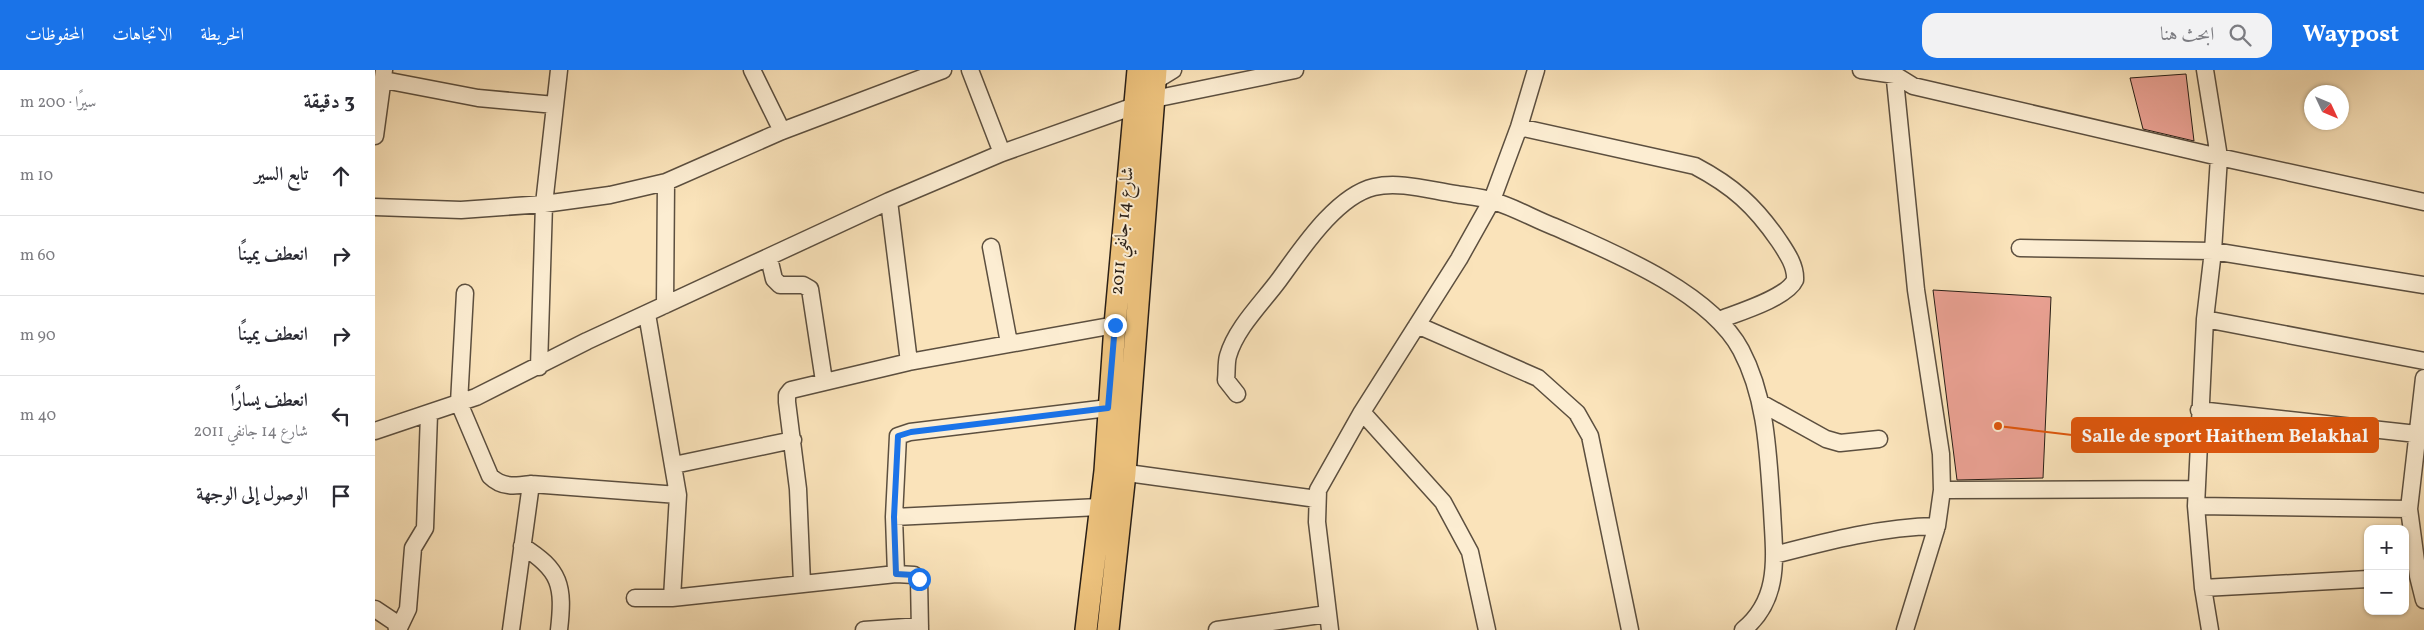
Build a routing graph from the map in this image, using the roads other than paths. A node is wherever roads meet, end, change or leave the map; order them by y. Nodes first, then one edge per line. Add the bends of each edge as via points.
1 (559, 70) edge
2 (752, 70) edge
3 (943, 70) edge
4 (970, 70) edge
5 (1295, 70) edge
6 (1536, 70) edge
7 (1861, 70) edge
8 (2205, 70) edge
9 (1897, 72) edge
10 (384, 75) edge
11 (1152, 82) edge
12 (555, 105) junction
13 (1519, 127) junction
14 (782, 131) junction
15 (375, 136) edge
16 (1003, 153) junction
17 (2219, 157) junction
18 (666, 182) junction
19 (1492, 200) junction
20 (889, 201) junction
21 (2424, 202) edge
22 (544, 204) junction
23 (375, 207) edge
24 (991, 247) dead end
25 (2020, 248) dead end
26 (2213, 251) junction
27 (769, 258) junction
28 (2424, 285) edge
29 (465, 293) dead end
30 (665, 305) junction
31 (647, 314) junction
32 (2205, 319) junction
33 (1719, 320) junction
34 (1115, 325) junction
35 (1417, 325) junction
36 (1009, 342) junction
37 (2424, 361) edge
38 (909, 362) junction
39 (539, 366) junction
40 (2424, 378) edge
41 (824, 381) junction
42 (1237, 394) dead end
43 (459, 403) junction
44 (1761, 403) junction
45 (1108, 408) junction
46 (2199, 410) junction
47 (1362, 412) junction
48 (429, 414) junction
49 (375, 431) edge
50 (2417, 434) junction
51 (1879, 439) dead end
52 (793, 440) junction
53 (674, 465) junction
54 (1115, 472) junction
55 (531, 484) junction
56 (2195, 489) junction
57 (1942, 490) junction
58 (678, 495) junction
59 (1317, 499) junction
60 (2195, 506) junction
61 (1099, 507) junction
62 (2409, 509) junction
63 (894, 517) junction
64 (1937, 526) junction
65 (522, 546) junction
66 (1774, 554) junction
67 (896, 574) junction
68 (2411, 577) edge
69 (2364, 579) edge
70 (802, 583) junction
71 (2203, 588) junction
72 (635, 598) dead end
73 (672, 598) junction
74 (2424, 600) edge
75 (375, 609) edge
76 (1327, 614) junction
77 (920, 628) edge
78 (397, 630) edge
79 (511, 630) edge
80 (559, 630) edge
81 (864, 630) edge
82 (1086, 630) edge
83 (1108, 630) edge
84 (1217, 630) edge
85 (1330, 630) edge
86 (1487, 630) edge
87 (1630, 630) edge
88 (1743, 630) edge
89 (1905, 630) edge
90 (2211, 630) edge

1 - 12 street
2 - 14 street
3 - 14 street
4 - 16 street
5 - 11 street
6 - 13 street
7 - 9 street
8 - 17 street
9 - 17 street via 1913,86
9 - 57 street via 1916,290 1941,454
10 - 12 street via 478,98
10 - 15 street
11 - 16 street
11 - 34 main road, شارع 14 جانفي 2011
11 - 54 main road, شارع 14 جانفي 2011
12 - 22 street
13 - 19 street
13 - 33 street via 1695,166 1717,177 1750,204 1789,255 1795,280 1789,288 1768,300
14 - 18 street
16 - 20 street
17 - 21 street
17 - 26 street
18 - 22 street via 595,198
18 - 30 street
19 - 33 street via 1662,278
19 - 35 street
19 - 42 street via 1389,184 1372,187 1346,201 1311,238 1236,340 1227,358 1226,380
20 - 27 street
20 - 38 street
22 - 23 street via 461,210
22 - 39 street
24 - 36 street
25 - 26 street
26 - 28 street
26 - 32 street
27 - 30 street
27 - 41 street via 774,279 780,285 803,285 810,289
29 - 43 street
30 - 31 street
31 - 39 street
31 - 53 street
32 - 37 street
32 - 46 street
33 - 44 street via 1741,349
34 - 36 street
34 - 45 main road, شارع 14 جانفي 2011
35 - 47 street
35 - 87 street via 1538,378 1577,413 1590,436
36 - 38 street
38 - 41 street
39 - 43 street
40 - 50 street
41 - 52 street via 791,390 787,395
43 - 48 street
43 - 55 street via 490,476 504,485
44 - 51 street via 1826,439 1841,443
44 - 66 street
45 - 54 main road, شارع 14 جانفي 2011
45 - 63 street via 898,436
46 - 50 street
46 - 56 street
47 - 59 street via 1324,479
47 - 86 street via 1443,502 1470,552
48 - 49 street
48 - 78 street via 425,528 413,548 409,609
50 - 62 street
52 - 53 street
52 - 70 street
53 - 58 street
54 - 59 street
54 - 61 main road, شارع 14 جانفي 2011
54 - 83 main road, شارع 14 جانفي 2011
55 - 58 street
55 - 65 street
56 - 57 street
56 - 60 street
57 - 64 street
58 - 73 street
59 - 76 street
60 - 62 street
60 - 71 street
61 - 63 street
61 - 82 main road, شارع 14 جانفي 2011
62 - 68 street
63 - 67 street
64 - 66 street via 1901,527
64 - 89 street
65 - 79 street
65 - 80 street via 548,565 558,584 562,601
66 - 88 street via 1773,585 1759,616
67 - 70 street
67 - 77 street via 917,576
68 - 74 street
69 - 71 street
70 - 73 street
71 - 90 street
72 - 73 street
75 - 78 street via 396,623
76 - 84 street
76 - 85 street
77 - 81 street

